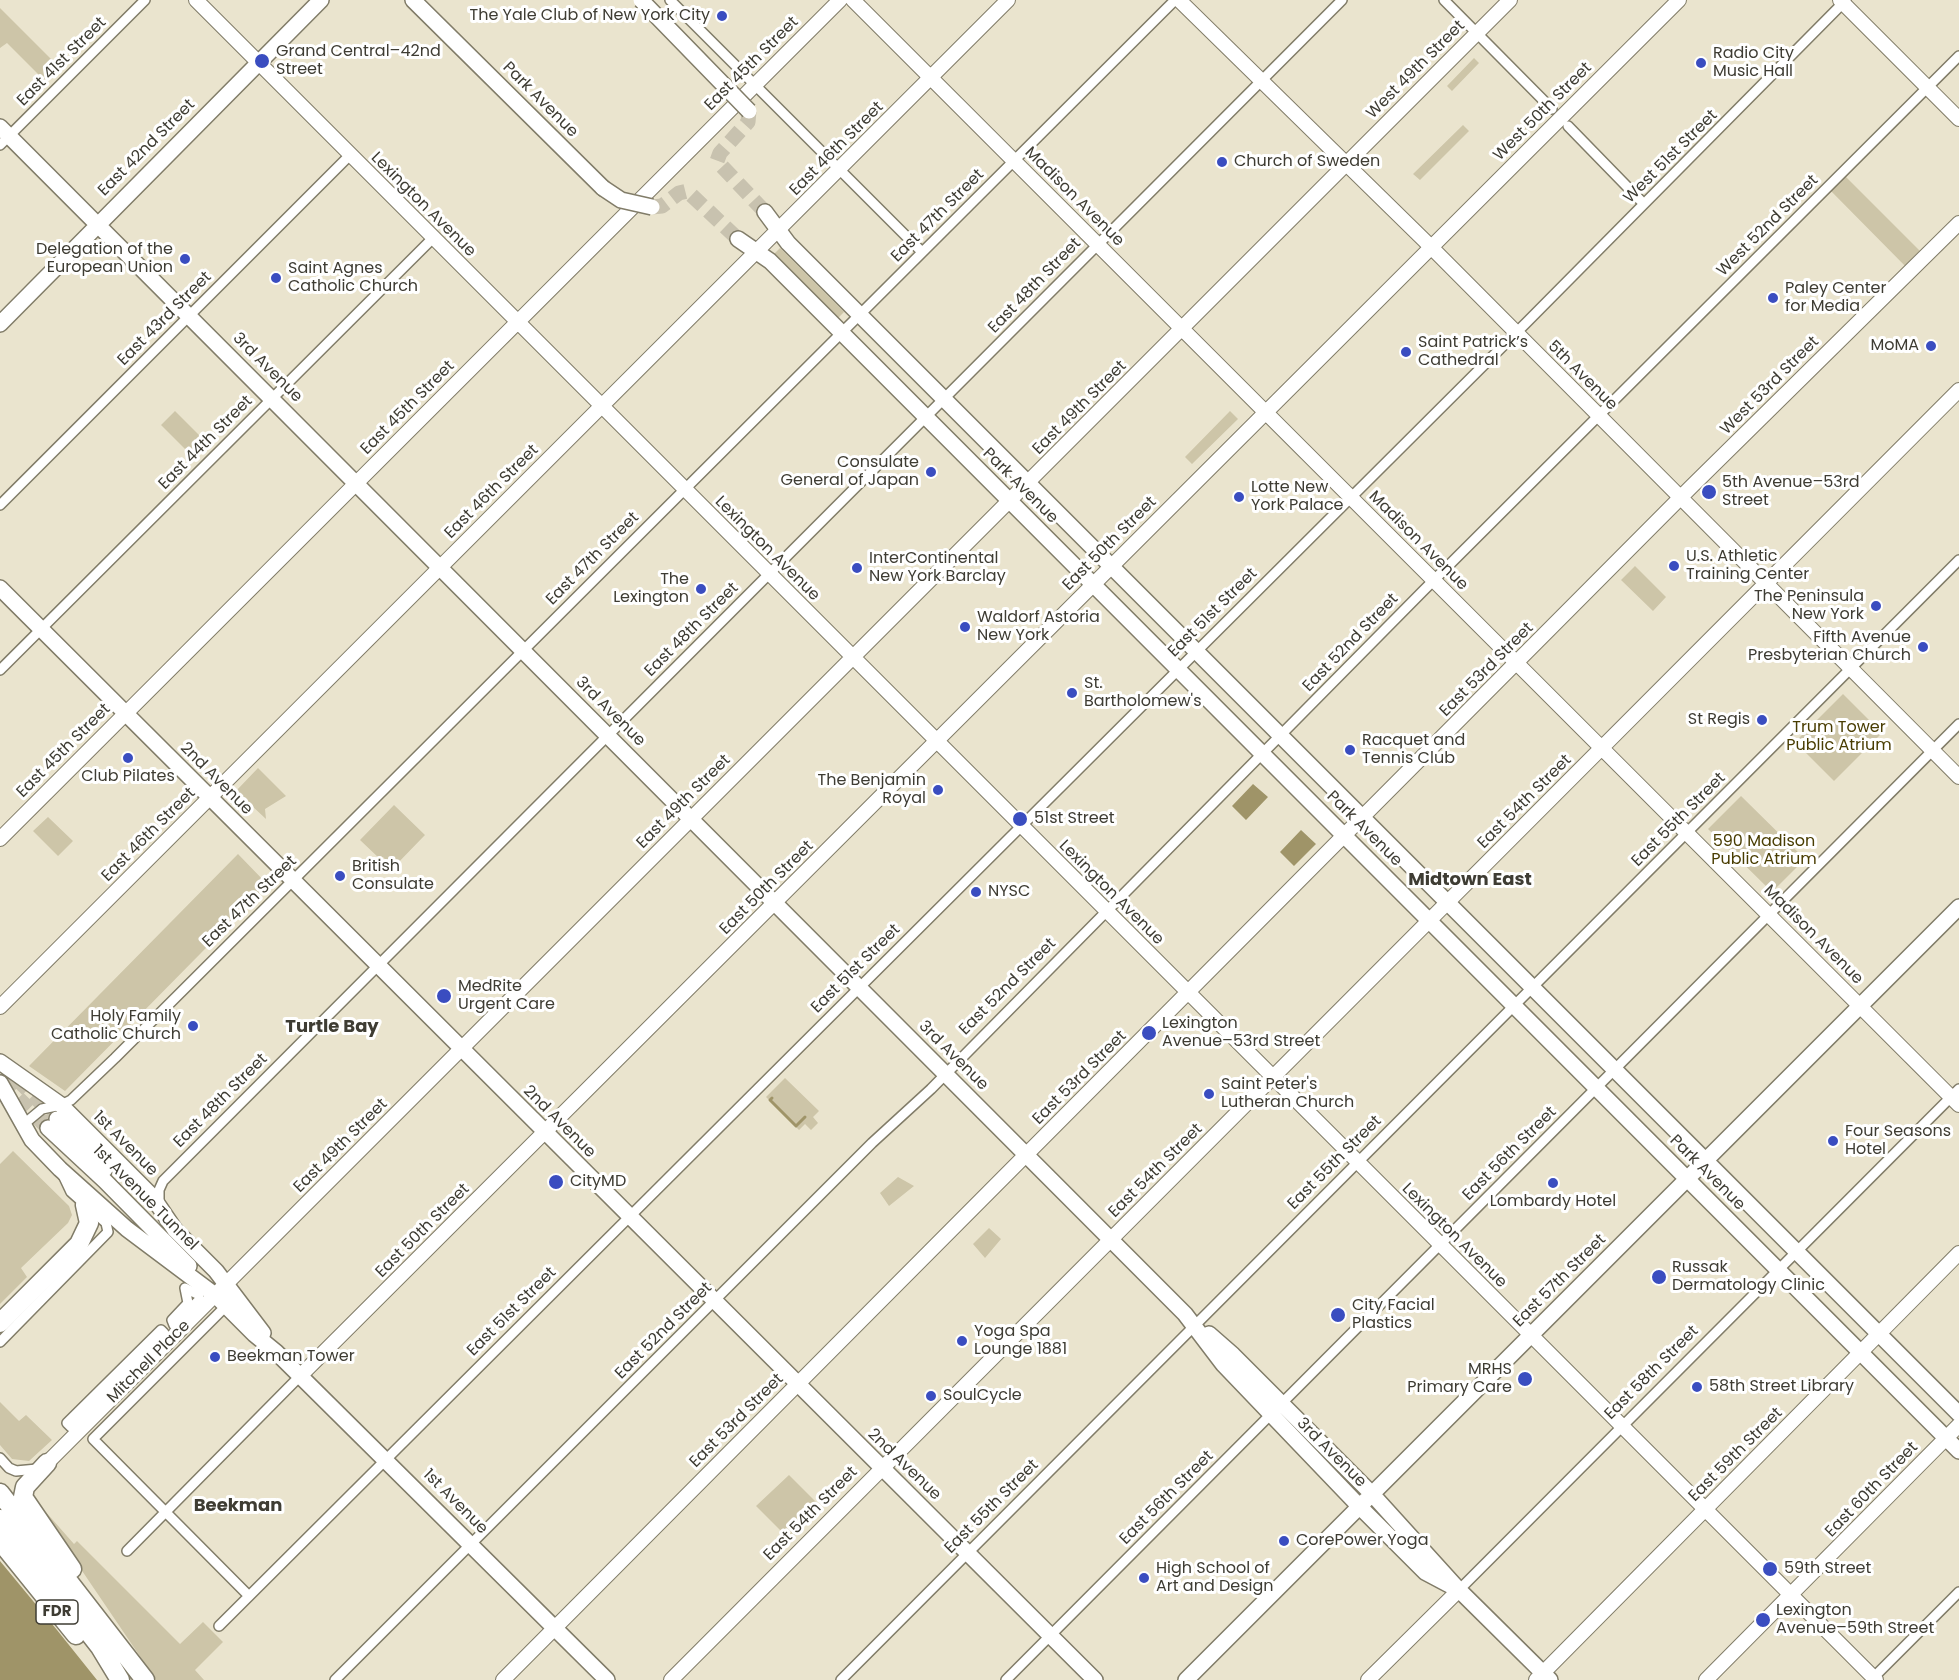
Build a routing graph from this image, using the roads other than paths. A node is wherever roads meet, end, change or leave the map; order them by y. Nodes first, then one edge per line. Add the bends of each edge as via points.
1 (145, 0) edge
2 (196, 0) edge
3 (321, 0) edge
4 (413, 0) edge
5 (641, 0) edge
6 (670, 0) edge
7 (840, 0) edge
8 (853, 0) edge
9 (1008, 0) edge
10 (1177, 0) edge
11 (1342, 0) edge
12 (1444, 0) edge
13 (1510, 0) edge
14 (1679, 0) edge
15 (1843, 1) edge
16 (1477, 33) junction
17 (1959, 56) edge
18 (258, 63) junction
19 (931, 78) junction
20 (1261, 81) junction
21 (754, 84) junction
22 (1927, 88) junction
23 (1552, 110) dead end
24 (749, 111) dead end
25 (1959, 119) edge
26 (1568, 126) dead end
27 (3, 136) edge
28 (350, 155) junction
29 (1015, 160) junction
30 (1346, 164) junction
31 (840, 169) junction
32 (1644, 204) junction
33 (652, 207) tunnel mouth
34 (765, 212) tunnel mouth
35 (1959, 223) edge
36 (97, 224) junction
37 (779, 229) junction
38 (433, 238) junction
39 (738, 239) tunnel mouth
40 (1097, 243) junction
41 (1431, 248) junction
42 (756, 252) junction
43 (922, 252) junction
44 (189, 316) junction
45 (860, 316) junction
46 (517, 321) junction
47 (0, 324) edge
48 (1182, 328) junction
49 (842, 333) junction
50 (1515, 333) junction
51 (1959, 390) edge
52 (272, 399) junction
53 (945, 400) junction
54 (601, 405) junction
55 (1265, 412) junction
56 (1599, 416) junction
57 (926, 418) junction
58 (356, 483) junction
59 (1028, 484) junction
60 (684, 489) junction
61 (1350, 496) junction
62 (1681, 498) junction
63 (1010, 501) junction
64 (0, 505) edge
65 (1959, 560) edge
66 (440, 567) junction
67 (1111, 567) junction
68 (769, 575) junction
69 (1434, 580) junction
70 (1093, 584) junction
71 (1766, 584) junction
72 (0, 588) edge
73 (41, 629) junction
74 (523, 651) junction
75 (1196, 652) junction
76 (852, 657) junction
77 (1517, 663) junction
78 (1851, 667) junction
79 (1178, 669) junction
80 (0, 670) edge
81 (125, 713) junction
82 (1959, 724) edge
83 (607, 735) junction
84 (1281, 736) junction
85 (936, 741) junction
86 (1602, 748) junction
87 (1933, 750) junction
88 (1263, 754) junction
89 (1959, 777) edge
90 (209, 798) junction
91 (691, 819) junction
92 (1363, 819) junction
93 (1021, 826) junction
94 (1687, 832) junction
95 (1345, 836) junction
96 (0, 839) edge
97 (292, 881) junction
98 (775, 903) junction
99 (1448, 903) junction
100 (1959, 908) edge
101 (1105, 910) junction
102 (1769, 915) junction
103 (1429, 921) junction
104 (376, 965) junction
105 (859, 987) junction
106 (1532, 988) junction
107 (1188, 994) junction
108 (1515, 1006) junction
109 (1860, 1006) junction
110 (0, 1007) edge
111 (460, 1049) junction
112 (0, 1062) edge
113 (1615, 1071) junction
114 (945, 1073) junction
115 (1272, 1078) junction
116 (0, 1083) edge
117 (1598, 1089) junction
118 (1956, 1097) edge
119 (55, 1118) junction
120 (24, 1124) junction
121 (544, 1133) junction
122 (1026, 1155) junction
123 (1705, 1161) junction
124 (1357, 1162) junction
125 (60, 1169) junction
126 (1687, 1179) junction
127 (85, 1205) junction
128 (160, 1207) junction
129 (628, 1217) junction
130 (1111, 1240) junction
131 (1440, 1245) junction
132 (1796, 1251) junction
133 (1959, 1253) edge
134 (1777, 1270) junction
135 (219, 1290) junction
136 (715, 1300) junction
137 (226, 1306) junction
138 (0, 1323) edge
139 (1194, 1323) junction
140 (165, 1333) joint
141 (1879, 1334) junction
142 (1530, 1335) junction
143 (0, 1342) edge
144 (276, 1352) junction
145 (1860, 1353) junction
146 (300, 1376) junction
147 (798, 1383) junction
148 (1281, 1404) junction
149 (1959, 1414) edge
150 (1270, 1416) junction
151 (1959, 1425) edge
152 (1622, 1426) junction
153 (1946, 1438) junction
154 (1959, 1451) edge
155 (0, 1458) edge
156 (386, 1458) junction
157 (46, 1463) junction
158 (880, 1468) junction
159 (0, 1493) edge
160 (1372, 1494) junction
161 (1360, 1507) junction
162 (1705, 1509) junction
163 (166, 1511) junction
164 (1393, 1516) junction
165 (0, 1519) edge
166 (0, 1541) edge
167 (471, 1543) junction
168 (1403, 1549) junction
169 (127, 1551) dead end
170 (968, 1553) junction
171 (1459, 1590) junction
172 (1959, 1592) edge
173 (249, 1596) junction
174 (1791, 1596) junction
175 (219, 1626) dead end
176 (555, 1628) junction
177 (110, 1636) junction
178 (1051, 1636) junction
179 (1543, 1678) edge
180 (1873, 1679) edge
181 (116, 1680) edge
182 (120, 1680) edge
183 (145, 1680) edge
184 (335, 1680) edge
185 (503, 1680) edge
186 (607, 1680) edge
187 (671, 1680) edge
188 (841, 1680) edge
189 (1006, 1680) edge
190 (1095, 1680) edge
191 (1186, 1680) edge
192 (1368, 1680) edge
193 (1706, 1680) edge

1 - 27 street, East 41st Street
2 - 18 main road, Lexington Avenue
3 - 18 main road, East 42nd Street
4 - 33 main road, Park Avenue, bridge via 609,194 625,202
5 - 24 main road, bridge
6 - 21 street
7 - 21 main road, East 45th Street
8 - 19 main road, Madison Avenue
9 - 19 main road, East 46th Street
10 - 20 main road, 5th Avenue
10 - 29 street, East 47th Street
11 - 20 street, East 48th Street
12 - 16 street
13 - 16 main road, West 49th Street
14 - 41 main road, West 50th Street
15 - 22 main road
15 - 32 street, West 51st Street
16 - 23 street
16 - 30 main road, West 49th Street
17 - 22 street, West 52nd Street
18 - 28 main road, Lexington Avenue
18 - 36 main road, East 42nd Street
19 - 29 main road, Madison Avenue
19 - 31 main road, East 46th Street
20 - 30 main road, 5th Avenue
20 - 40 street, East 48th Street
21 - 31 street
21 - 46 main road, East 45th Street
22 - 25 main road
22 - 56 street, West 52nd Street
26 - 32 street
27 - 36 main road, 3rd Avenue
28 - 38 main road, Lexington Avenue
28 - 44 street, East 43rd Street
29 - 40 main road, Madison Avenue
29 - 43 street, East 47th Street
30 - 41 main road, 5th Avenue
30 - 48 main road, East 49th Street
31 - 37 main road, East 46th Street
31 - 43 street
32 - 50 street, West 51st Street
34 - 37 main road, Park Avenue
35 - 62 main road, West 53rd Street
36 - 44 main road, 3rd Avenue
36 - 47 main road, East 42nd Street
37 - 42 main road, East 46th Street
37 - 45 main road, Park Avenue
38 - 46 main road, Lexington Avenue
38 - 52 street, East 44th Street
39 - 42 main road, Park Avenue
40 - 48 main road, Madison Avenue
40 - 53 street, East 48th Street
41 - 50 main road, 5th Avenue
41 - 55 main road, East 50th Street
42 - 49 main road, Park Avenue via 770,261
42 - 54 main road, East 46th Street
43 - 45 street, East 47th Street
44 - 52 main road, 3rd Avenue
44 - 64 street, East 43rd Street
45 - 49 street, East 47th Street
45 - 53 main road, Park Avenue
46 - 54 main road, Lexington Avenue
46 - 58 main road, East 45th Street
48 - 55 main road, Madison Avenue
48 - 59 main road, East 49th Street
49 - 57 main road, Park Avenue
49 - 60 street, East 47th Street
50 - 56 main road, 5th Avenue
50 - 61 street, East 51st Street
51 - 71 main road, East 54th Street
52 - 58 main road, 3rd Avenue
52 - 73 street, East 44th Street
53 - 57 street, East 48th Street
53 - 59 main road, Park Avenue
54 - 60 main road, Lexington Avenue
54 - 66 main road, East 46th Street
55 - 61 main road, Madison Avenue
55 - 67 main road, East 50th Street
56 - 62 main road, 5th Avenue
56 - 69 street, East 52nd Street
57 - 63 main road, Park Avenue
57 - 68 street, East 48th Street
58 - 66 main road, 3rd Avenue
58 - 81 main road, East 45th Street
59 - 63 main road, East 49th Street
59 - 67 main road, Park Avenue
60 - 68 main road, Lexington Avenue
60 - 74 street, East 47th Street
61 - 69 main road, Madison Avenue
61 - 75 street, East 51st Street
62 - 71 main road, 5th Avenue
62 - 77 main road, East 53rd Street
63 - 70 main road, Park Avenue
63 - 76 main road, East 49th Street
65 - 78 street, East 55th Street
66 - 74 main road, 3rd Avenue
66 - 90 main road, East 46th Street
67 - 70 main road, East 50th Street
67 - 75 main road, Park Avenue
68 - 76 main road, Lexington Avenue
68 - 83 street, East 48th Street
69 - 77 main road, Madison Avenue
69 - 84 street, East 52nd Street
70 - 79 main road, Park Avenue
70 - 85 main road, East 50th Street
71 - 78 main road, 5th Avenue
71 - 86 main road, East 54th Street
72 - 73 main road, 2nd Avenue
73 - 80 street, East 44th Street
73 - 81 main road, 2nd Avenue
74 - 83 main road, 3rd Avenue
74 - 97 street, East 47th Street
75 - 79 street, East 51st Street
75 - 84 main road, Park Avenue
76 - 85 main road, Lexington Avenue
76 - 91 main road, East 49th Street
77 - 86 main road, Madison Avenue
77 - 92 main road, East 53rd Street
78 - 87 main road, 5th Avenue
78 - 94 street, East 55th Street
79 - 88 main road, Park Avenue
79 - 93 street, East 51st Street
81 - 90 main road, 2nd Avenue
81 - 96 main road, East 45th Street
82 - 87 street, East 56th Street
83 - 91 main road, 3rd Avenue
83 - 104 street, East 48th Street
84 - 88 street, East 52nd Street
84 - 92 main road, Park Avenue
85 - 93 main road, Lexington Avenue
85 - 98 main road, East 50th Street
86 - 94 main road, Madison Avenue
86 - 99 main road, East 54th Street
87 - 89 main road, 5th Avenue
87 - 102 street, East 56th Street
88 - 95 main road, Park Avenue
88 - 101 street, East 52nd Street
90 - 97 main road, 2nd Avenue
90 - 110 main road, East 46th Street
91 - 98 main road, 3rd Avenue
91 - 111 main road, East 49th Street
92 - 95 main road, East 53rd Street
92 - 99 main road, Park Avenue
93 - 101 main road, Lexington Avenue
93 - 105 street, East 51st Street
94 - 102 main road, Madison Avenue
94 - 106 street, East 55th Street
95 - 103 main road, Park Avenue
95 - 107 main road, East 53rd Street
97 - 104 main road, 2nd Avenue
97 - 119 street, East 47th Street
98 - 105 main road, 3rd Avenue
98 - 121 main road, East 50th Street
99 - 103 main road, East 54th Street
99 - 106 main road, Park Avenue
100 - 109 main road, East 57th Street
101 - 107 main road, Lexington Avenue
101 - 114 street, East 52nd Street
102 - 109 main road, Madison Avenue
102 - 113 street, East 56th Street
103 - 108 main road, Park Avenue
103 - 115 main road, East 54th Street
104 - 111 main road, 2nd Avenue
104 - 128 street, East 48th Street via 163,1181 158,1194
105 - 114 main road, 3rd Avenue
105 - 129 street, East 51st Street
106 - 108 street, East 55th Street
106 - 113 main road, Park Avenue
107 - 115 main road, Lexington Avenue
107 - 122 main road, East 53rd Street
108 - 117 main road, Park Avenue
108 - 124 street, East 55th Street
109 - 118 main road, Madison Avenue
109 - 123 main road, East 57th Street
111 - 121 main road, 2nd Avenue
111 - 135 main road, East 49th Street
112 - 119 main road, 1st Avenue
113 - 117 street, East 56th Street
113 - 123 main road, Park Avenue
114 - 122 main road, 3rd Avenue
114 - 136 street, East 52nd Street
115 - 124 main road, Lexington Avenue
115 - 130 main road, East 54th Street
116 - 120 main road, 1st Avenue
117 - 126 main road, Park Avenue
117 - 131 street, East 56th Street
118 - 132 street, East 58th Street
119 - 120 street, East 47th Street via 42,1109
119 - 128 main road, 1st Avenue
119 - 135 main road, 1st Avenue Tunnel via 105,1181
120 - 125 main road, 1st Avenue via 32,1140
121 - 129 main road, 2nd Avenue
121 - 146 main road, East 50th Street
122 - 130 main road, 3rd Avenue
122 - 147 main road, East 53rd Street
123 - 126 main road, East 57th Street
123 - 132 main road, Park Avenue
124 - 131 main road, Lexington Avenue
124 - 139 street, East 55th Street
125 - 127 street via 67,1187
125 - 135 main road, 1st Avenue via 127,1229
126 - 134 main road, Park Avenue
126 - 142 main road, East 57th Street
127 - 138 highway via 87,1229 63,1261
127 - 143 street via 105,1223 107,1234
128 - 135 main road, 1st Avenue via 175,1230 216,1271
129 - 136 main road, 2nd Avenue
129 - 156 street, East 51st Street
130 - 139 main road, 3rd Avenue
130 - 158 main road, East 54th Street
131 - 142 main road, Lexington Avenue
131 - 148 street, East 56th Street
132 - 134 street, East 58th Street
132 - 141 main road, Park Avenue
133 - 141 main road, East 59th Street
134 - 145 main road, Park Avenue
134 - 152 street, East 58th Street
135 - 137 main road, 1st Avenue
135 - 144 main road, 1st Avenue via 249,1314
135 - 157 main road, East 49th Street
136 - 147 main road, 2nd Avenue
136 - 167 street, East 52nd Street
137 - 144 main road, 1st Avenue
137 - 163 street, Mitchell Place via 93,1439
139 - 148 main road, 3rd Avenue via 1233,1355
139 - 150 main road, 3rd Avenue via 1223,1364
139 - 170 street, East 55th Street
140 - 140 street via 161,1330 67,1423 70,1427
141 - 145 main road, East 59th Street
141 - 149 main road, Park Avenue
142 - 152 main road, Lexington Avenue
142 - 160 main road, East 57th Street
144 - 146 main road, 1st Avenue
145 - 153 main road, Park Avenue
145 - 162 main road, East 59th Street
146 - 156 main road, 1st Avenue
146 - 163 street, East 50th Street
147 - 158 main road, 2nd Avenue
147 - 176 main road, East 53rd Street
148 - 150 street, East 56th Street
148 - 160 main road, 3rd Avenue
150 - 161 main road, 3rd Avenue
150 - 178 street, East 56th Street
151 - 153 main road, East 60th Street
152 - 162 main road, Lexington Avenue
152 - 171 street, East 58th Street
153 - 154 main road, Park Avenue
153 - 174 main road, East 60th Street
155 - 157 street via 16,1471 36,1470
156 - 167 main road, 1st Avenue
156 - 173 street, East 51st Street
157 - 177 highway via 25,1487 23,1499 87,1590
158 - 170 main road, 2nd Avenue
158 - 187 main road, East 54th Street
159 - 177 highway, FDR
160 - 161 main road, East 57th Street
160 - 164 main road, 3rd Avenue
161 - 168 main road, 3rd Avenue
161 - 191 main road, East 57th Street
162 - 174 main road, Lexington Avenue
162 - 179 main road, East 59th Street
163 - 169 street, East 50th Street
163 - 173 street
164 - 168 main road
164 - 171 main road, 3rd Avenue
165 - 182 highway via 100,1647
166 - 181 highway, FDR
167 - 176 main road, 1st Avenue
167 - 184 street, East 52nd Street
168 - 171 main road, 3rd Avenue via 1425,1572
170 - 178 main road, 2nd Avenue
170 - 188 street, East 55th Street
171 - 179 main road, 3rd Avenue
171 - 192 main road, East 58th Street
172 - 180 street
173 - 175 street, East 51st Street
174 - 180 main road, Lexington Avenue
174 - 193 main road, East 60th Street
176 - 185 main road, East 53rd Street
176 - 186 main road, 1st Avenue
177 - 183 highway, FDR
178 - 189 street, East 56th Street
178 - 190 main road, 2nd Avenue

